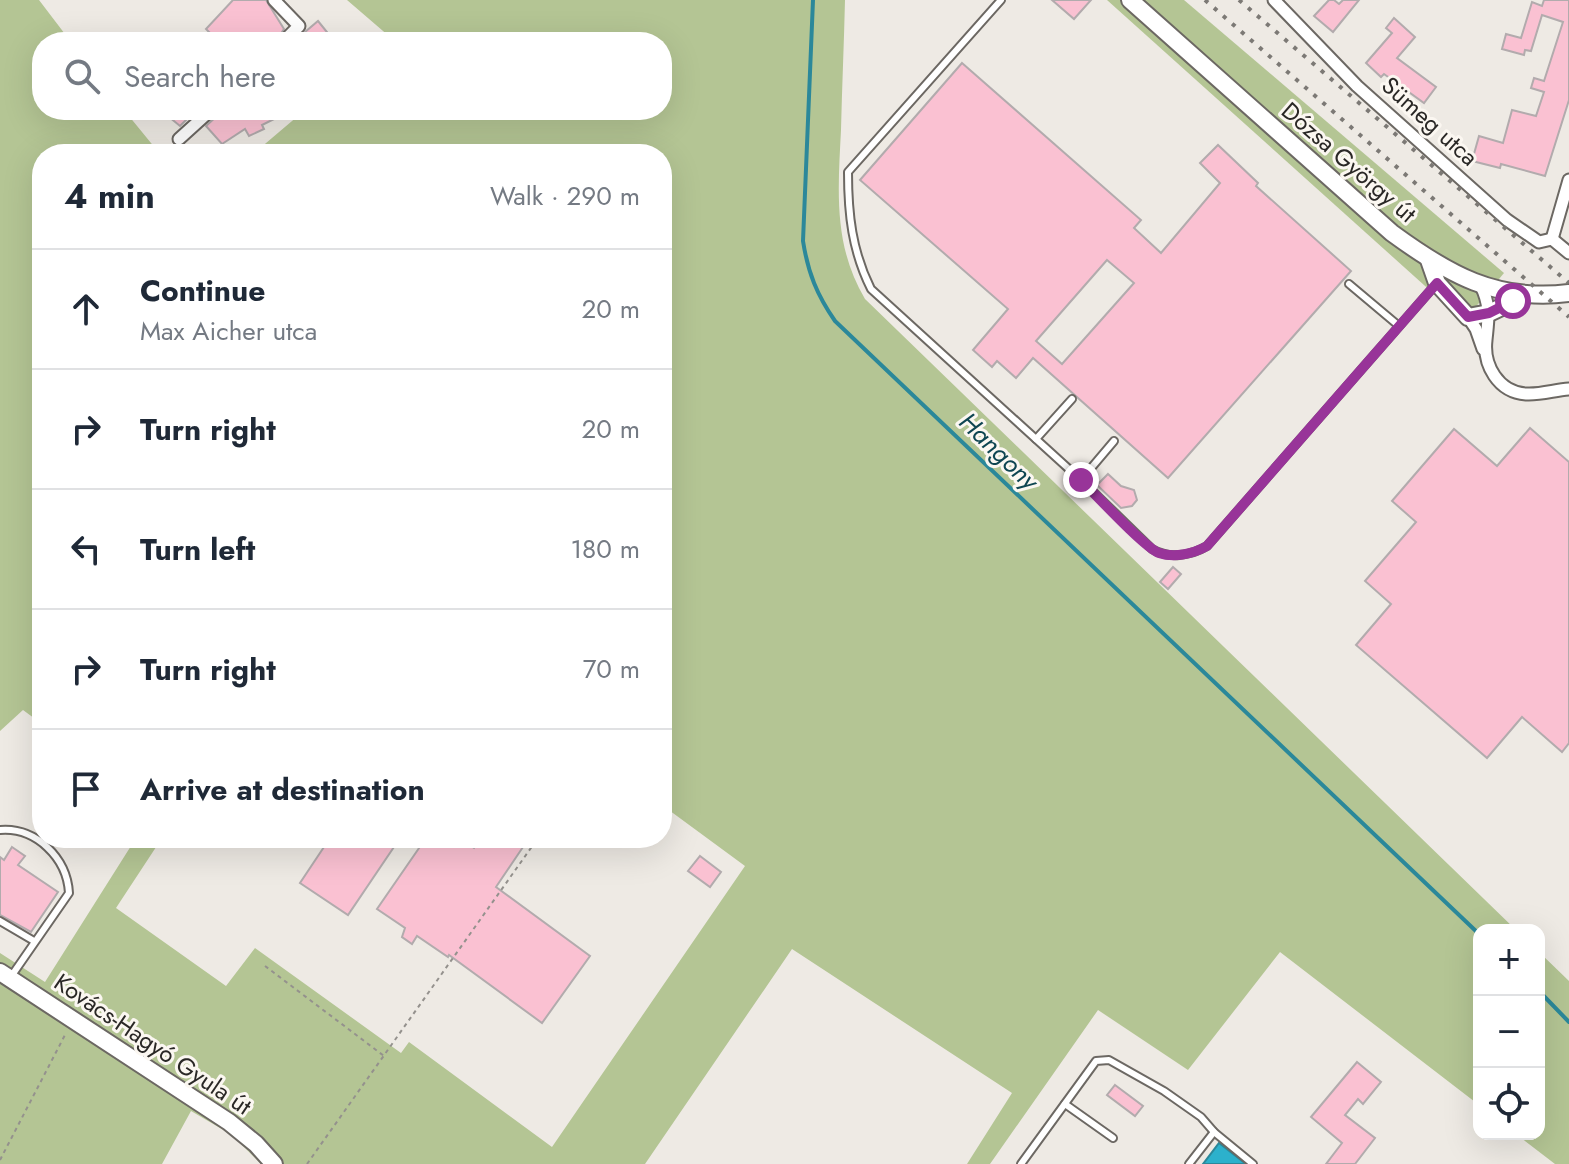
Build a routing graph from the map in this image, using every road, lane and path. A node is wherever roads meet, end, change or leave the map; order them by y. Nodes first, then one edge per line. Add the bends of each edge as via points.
1 (274, 0) edge
2 (1001, 0) edge
3 (1130, 0) edge
4 (1274, 0) edge
5 (293, 32) edge
6 (200, 120) edge
7 (179, 139) dead end
8 (1569, 180) edge
9 (1552, 239) junction
10 (1569, 253) edge
11 (1429, 260) junction
12 (1437, 283) junction
13 (1349, 284) dead end
14 (1481, 286) junction
15 (1569, 293) edge
16 (1531, 294) junction
17 (1489, 313) junction
18 (1468, 317) junction
19 (1399, 326) junction
20 (1485, 356) junction
21 (1569, 389) edge
22 (1072, 399) dead end
23 (1036, 439) junction
24 (1114, 441) dead end
25 (1081, 480) junction
26 (0, 830) edge
27 (32, 838) edge
28 (48, 848) edge
29 (531, 848) edge
30 (0, 921) edge
31 (34, 941) junction
32 (265, 966) dead end
33 (5, 975) edge
34 (73, 1019) junction
35 (385, 1057) junction
36 (1065, 1104) junction
37 (1214, 1132) junction
38 (1113, 1138) dead end
39 (0, 1160) edge
40 (274, 1164) edge
41 (307, 1164) edge
42 (1021, 1164) edge
43 (1189, 1164) edge
44 (1253, 1164) edge

1 - 5 street via 303,22
2 - 23 lane via 848,172 848,202 859,265 871,289
3 - 11 main road, Dózsa György út
4 - 9 street, Sümeg utca via 1357,86 1507,220 1539,242
6 - 7 street
8 - 9 street
9 - 10 street, Sümeg utca
11 - 12 main road
11 - 14 main road, Dózsa György út
12 - 18 main road
12 - 19 lane
13 - 19 lane
14 - 16 main road, Dózsa György út
14 - 17 street
15 - 16 main road, Dózsa György út
16 - 17 main road
17 - 18 main road
17 - 20 street
18 - 20 street
19 - 25 lane via 1202,549 1177,555 1155,551
20 - 21 street via 1496,379 1518,393
22 - 23 lane
23 - 25 lane
24 - 25 lane
26 - 27 lane via 15,829
28 - 31 lane via 56,854 69,893
29 - 35 path
30 - 31 lane
31 - 33 lane
32 - 35 path
33 - 34 main road, Kovács-Hagyó Gyula út
34 - 39 path
34 - 40 main road, Kovács-Hagyó Gyula út via 229,1122
35 - 41 path
36 - 37 lane via 1096,1061 1109,1060 1164,1091
36 - 38 lane
36 - 42 lane
37 - 43 lane
37 - 44 lane

